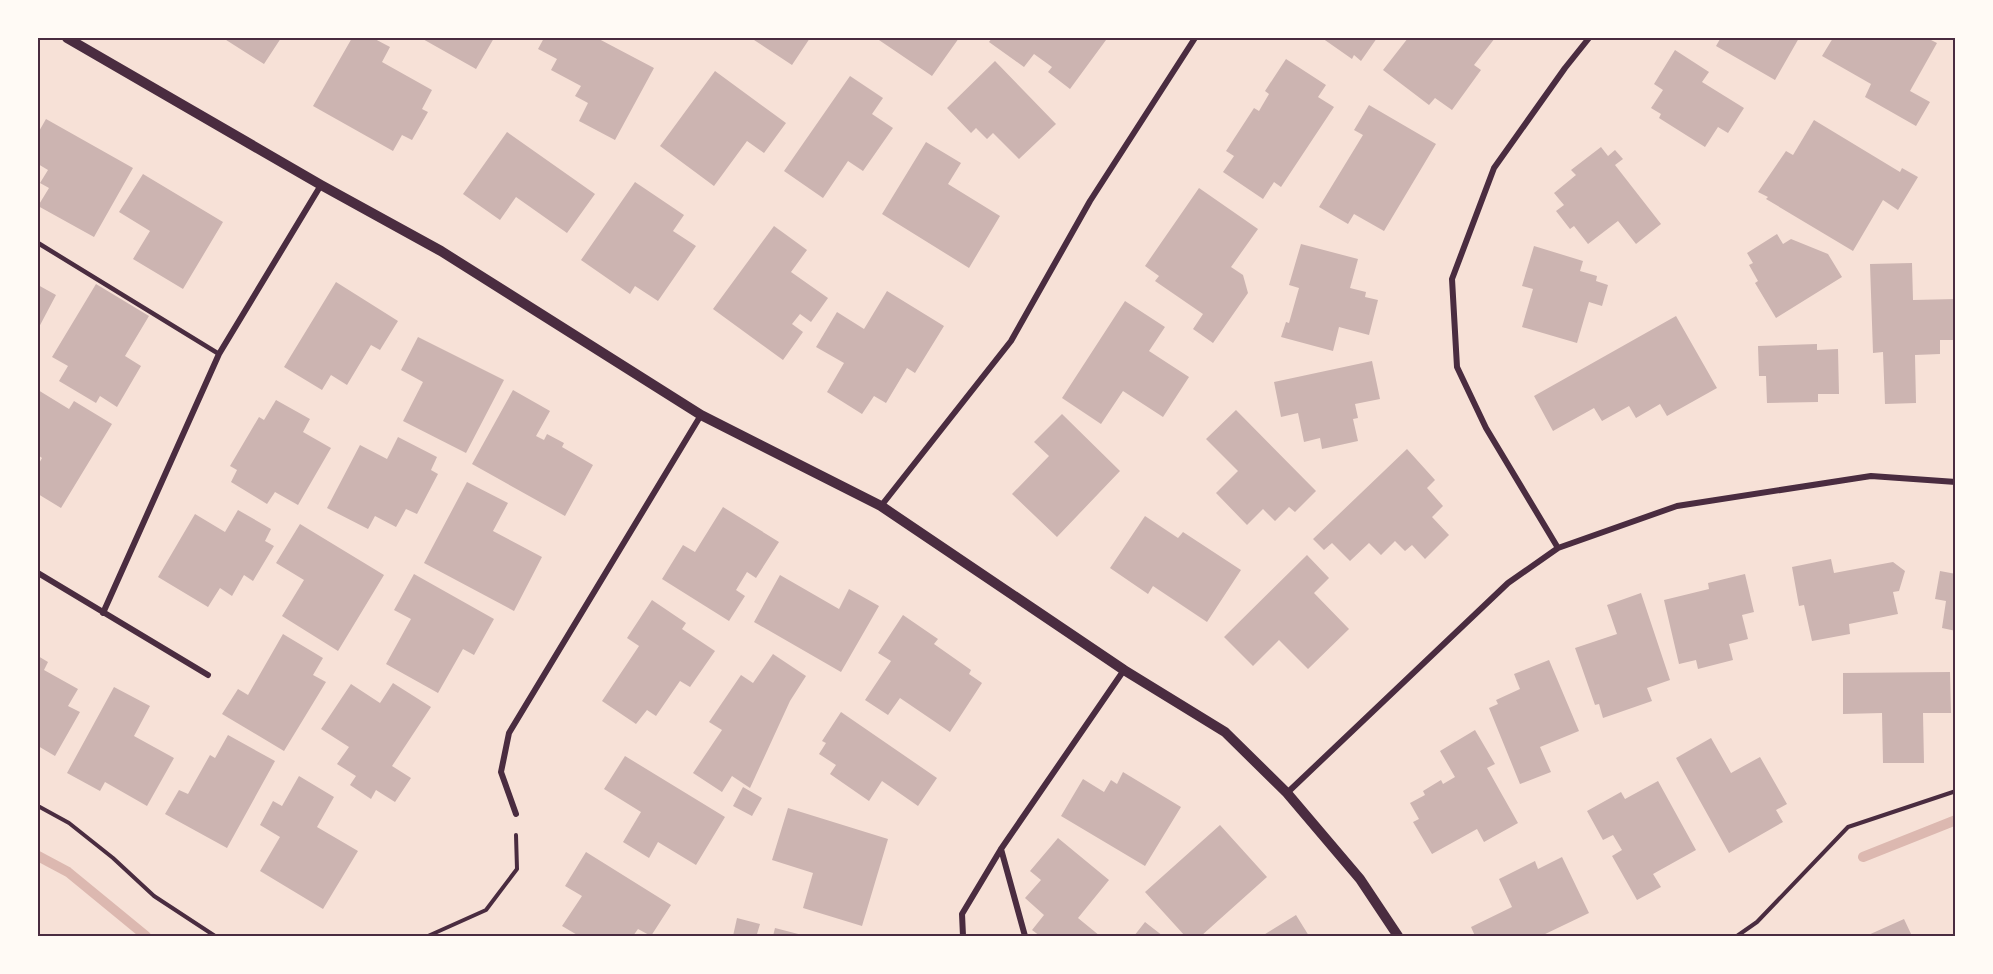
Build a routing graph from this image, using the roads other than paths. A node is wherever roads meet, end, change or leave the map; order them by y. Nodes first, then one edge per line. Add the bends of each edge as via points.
1 (67, 38) edge
2 (1195, 38) edge
3 (1589, 38) edge
4 (321, 185) junction
5 (38, 243) edge
6 (219, 354) junction
7 (701, 415) junction
8 (1956, 482) edge
9 (881, 506) junction
10 (1558, 548) junction
11 (38, 573) edge
12 (103, 613) junction
13 (1124, 670) junction
14 (208, 675) dead end
15 (1287, 793) junction
16 (516, 814) road end
17 (1001, 849) junction
18 (963, 936) edge
19 (1025, 936) edge
20 (1398, 936) edge

1 - 4 street
2 - 9 street via 1090,201 1011,341
3 - 10 street via 1494,168 1452,279 1457,367 1486,428
4 - 6 street
4 - 7 street via 441,251
5 - 6 lane
6 - 12 street
7 - 9 street
7 - 16 street via 509,733 501,772
8 - 10 street via 1871,476 1677,506
9 - 13 street
10 - 15 street via 1508,583
11 - 12 street
12 - 14 street
13 - 15 street via 1225,732
13 - 17 street
15 - 20 street via 1360,879
17 - 18 street via 962,914
17 - 19 street

